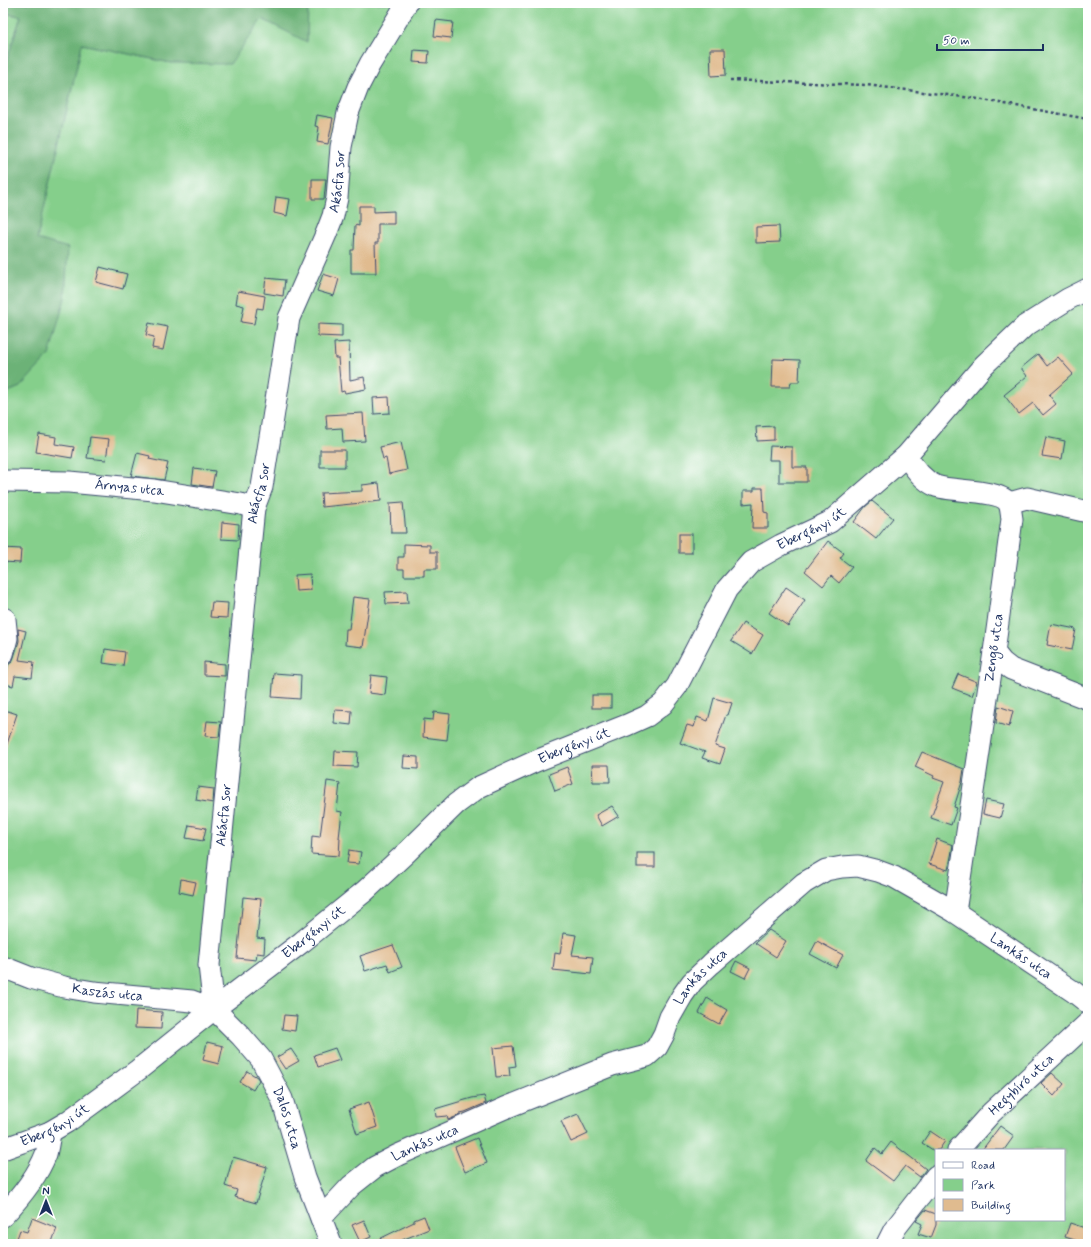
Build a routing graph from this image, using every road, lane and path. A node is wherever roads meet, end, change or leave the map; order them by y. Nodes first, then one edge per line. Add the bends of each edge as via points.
1 (407, 3) edge
2 (730, 80) dead end
3 (1088, 119) edge
4 (1088, 289) edge
5 (906, 456) junction
6 (3, 481) edge
7 (1009, 503) junction
8 (254, 508) junction
9 (1088, 512) edge
10 (3, 618) edge
11 (994, 652) junction
12 (3, 654) edge
13 (1088, 699) edge
14 (955, 912) junction
15 (3, 967) edge
16 (1088, 1003) edge
17 (214, 1009) junction
18 (1088, 1023) edge
19 (50, 1132) junction
20 (3, 1149) edge
21 (959, 1149) edge
22 (935, 1177) edge
23 (3, 1216) edge
24 (321, 1218) junction
25 (331, 1244) edge
26 (887, 1244) edge

1 - 8 street, Akácfa sor via 370,64 348,113 341,147 333,216 289,318 262,487
2 - 3 path via 866,85 972,98
4 - 5 street, Ebergényi út via 1025,326 984,365
5 - 7 street via 923,479 936,486 986,493 1004,498
5 - 17 street, Ebergényi út via 830,522 751,562 727,589 677,686 663,704 647,716 627,725 479,786 456,804 365,891
6 - 8 street, Árnyas utca via 69,482 154,490
7 - 9 street via 1027,498
7 - 11 street, Zengő utca via 1012,519
8 - 17 street, Akácfa sor via 209,965
10 - 12 street via 7,638
11 - 13 street via 1011,669
11 - 14 street, Zengő utca
14 - 16 street, Lankás utca
14 - 24 street, Lankás utca via 894,877 878,871 858,866 826,870 804,883 692,982 678,1003 657,1047 647,1056 612,1065 398,1155 375,1167 351,1186
15 - 17 street, Kaszás utca via 64,987 192,1001
17 - 19 street, Ebergényi út via 138,1070
17 - 24 street, Dalos utca via 261,1059 282,1099
18 - 21 street, Hegybíró utca via 991,1113
19 - 20 street, Ebergényi út
19 - 23 street via 42,1161 17,1201
22 - 26 street via 894,1230
24 - 25 street, Dalos utca

